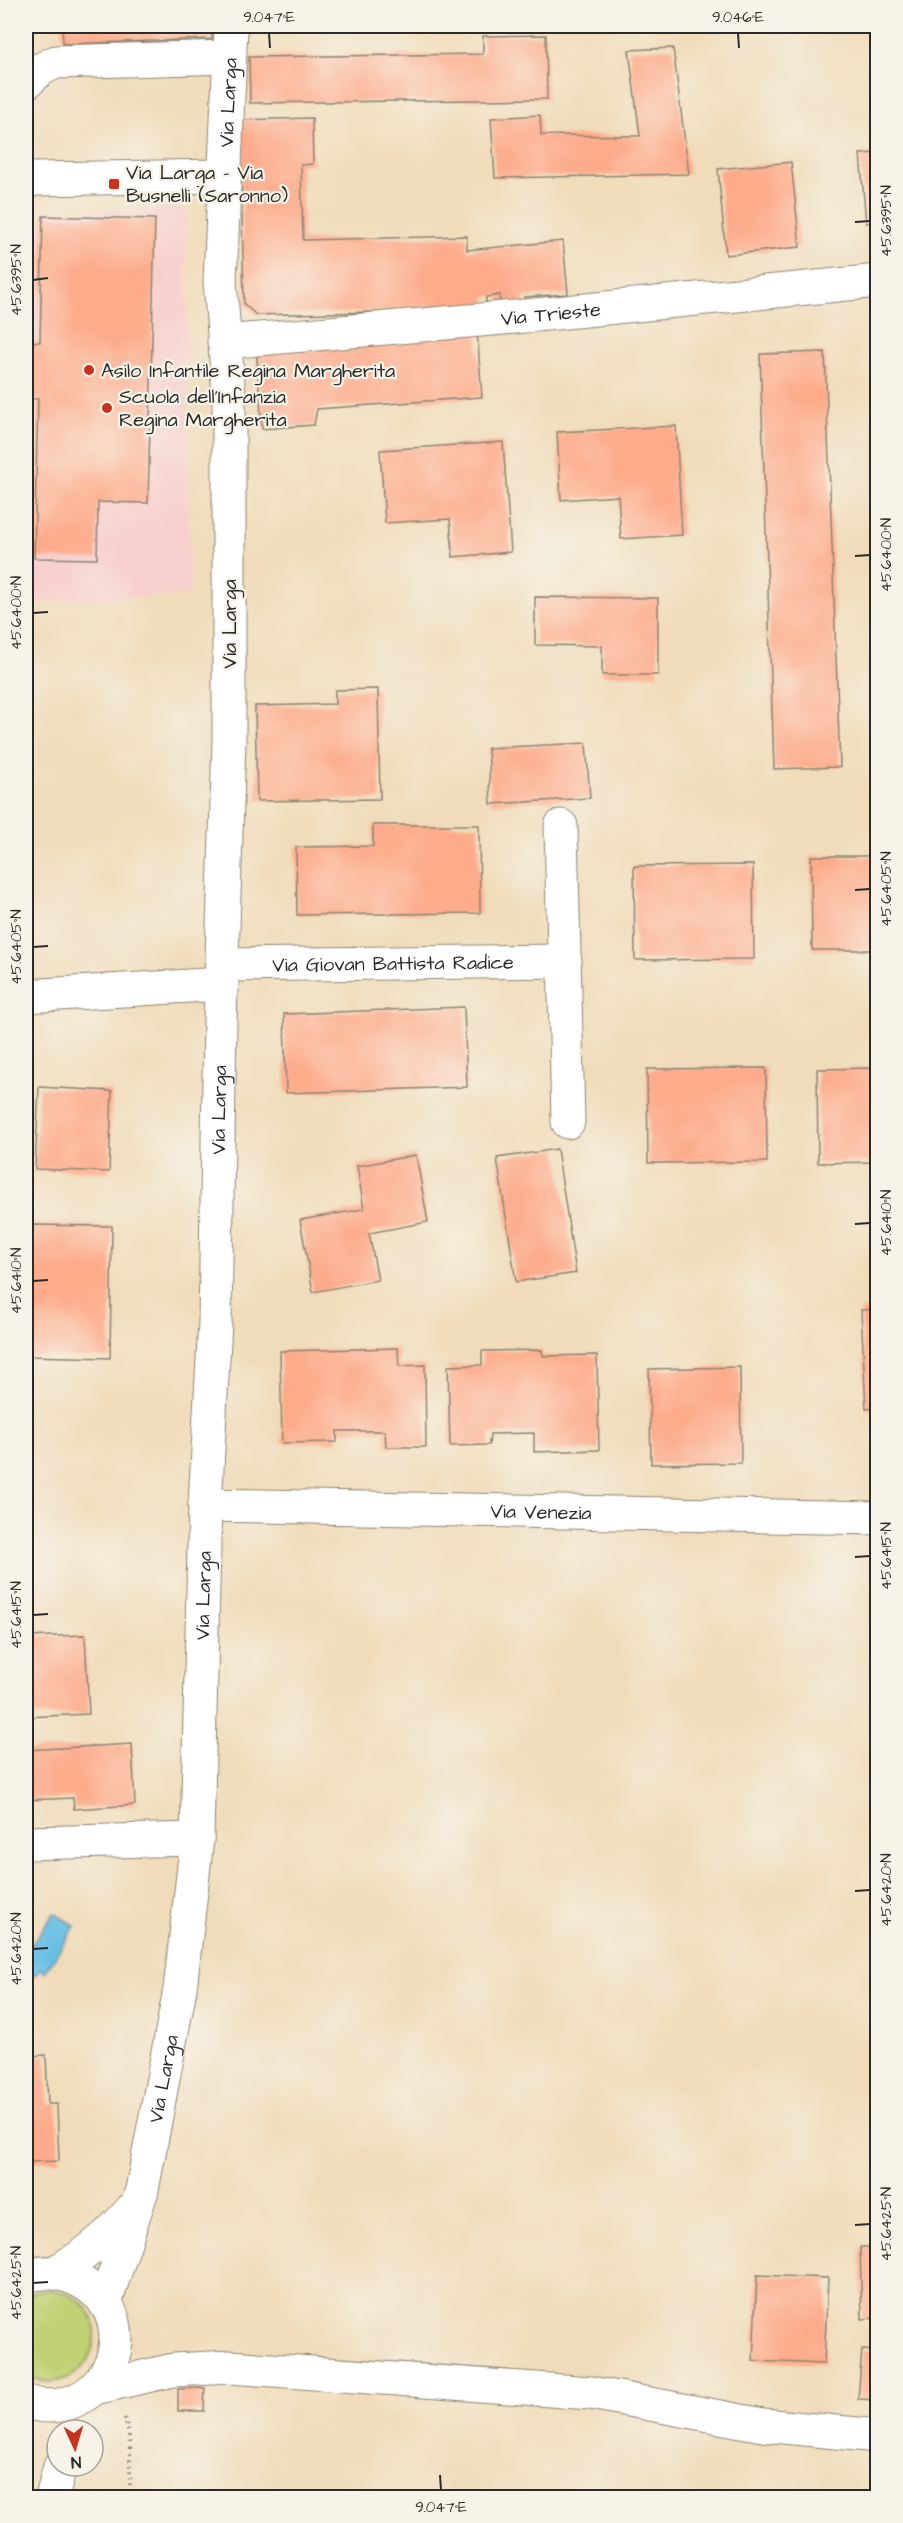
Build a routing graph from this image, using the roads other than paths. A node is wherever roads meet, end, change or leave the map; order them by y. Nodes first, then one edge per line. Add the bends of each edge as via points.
1 (230, 41) edge
2 (26, 83) edge
3 (224, 176) junction
4 (28, 179) edge
5 (878, 281) edge
6 (224, 342) junction
7 (561, 825) dead end
8 (565, 962) junction
9 (222, 974) junction
10 (26, 996) edge
11 (568, 1122) dead end
12 (205, 1505) junction
13 (878, 1518) edge
14 (196, 1839) junction
15 (26, 1843) edge
16 (142, 2190) junction
17 (40, 2274) edge
18 (105, 2303) junction
19 (95, 2391) edge
20 (26, 2402) edge
21 (878, 2436) edge
22 (57, 2478) edge
23 (52, 2498) edge

1 - 2 street via 56,62 40,69
1 - 3 street, Via Larga
3 - 4 street
3 - 6 street, Via Larga via 220,282
5 - 6 street, Via Trieste
6 - 9 street, Via Larga via 229,397 229,741
7 - 8 street
8 - 9 street, Via Giovan Battista Radice
8 - 11 street
9 - 10 street, Via Giovan Battista Radice
9 - 12 street, Via Larga via 215,1322
12 - 13 street, Via Venezia
12 - 14 street, Via Larga
14 - 15 street
14 - 16 street, Via Larga via 180,1989
16 - 17 street, Via Larga via 130,2210 97,2246 80,2259
16 - 18 street, Via Larga
17 - 18 street via 75,2278 92,2288
18 - 19 street via 116,2336
19 - 20 street via 59,2406
19 - 21 street via 173,2370 230,2367 591,2393 763,2424
22 - 23 street

